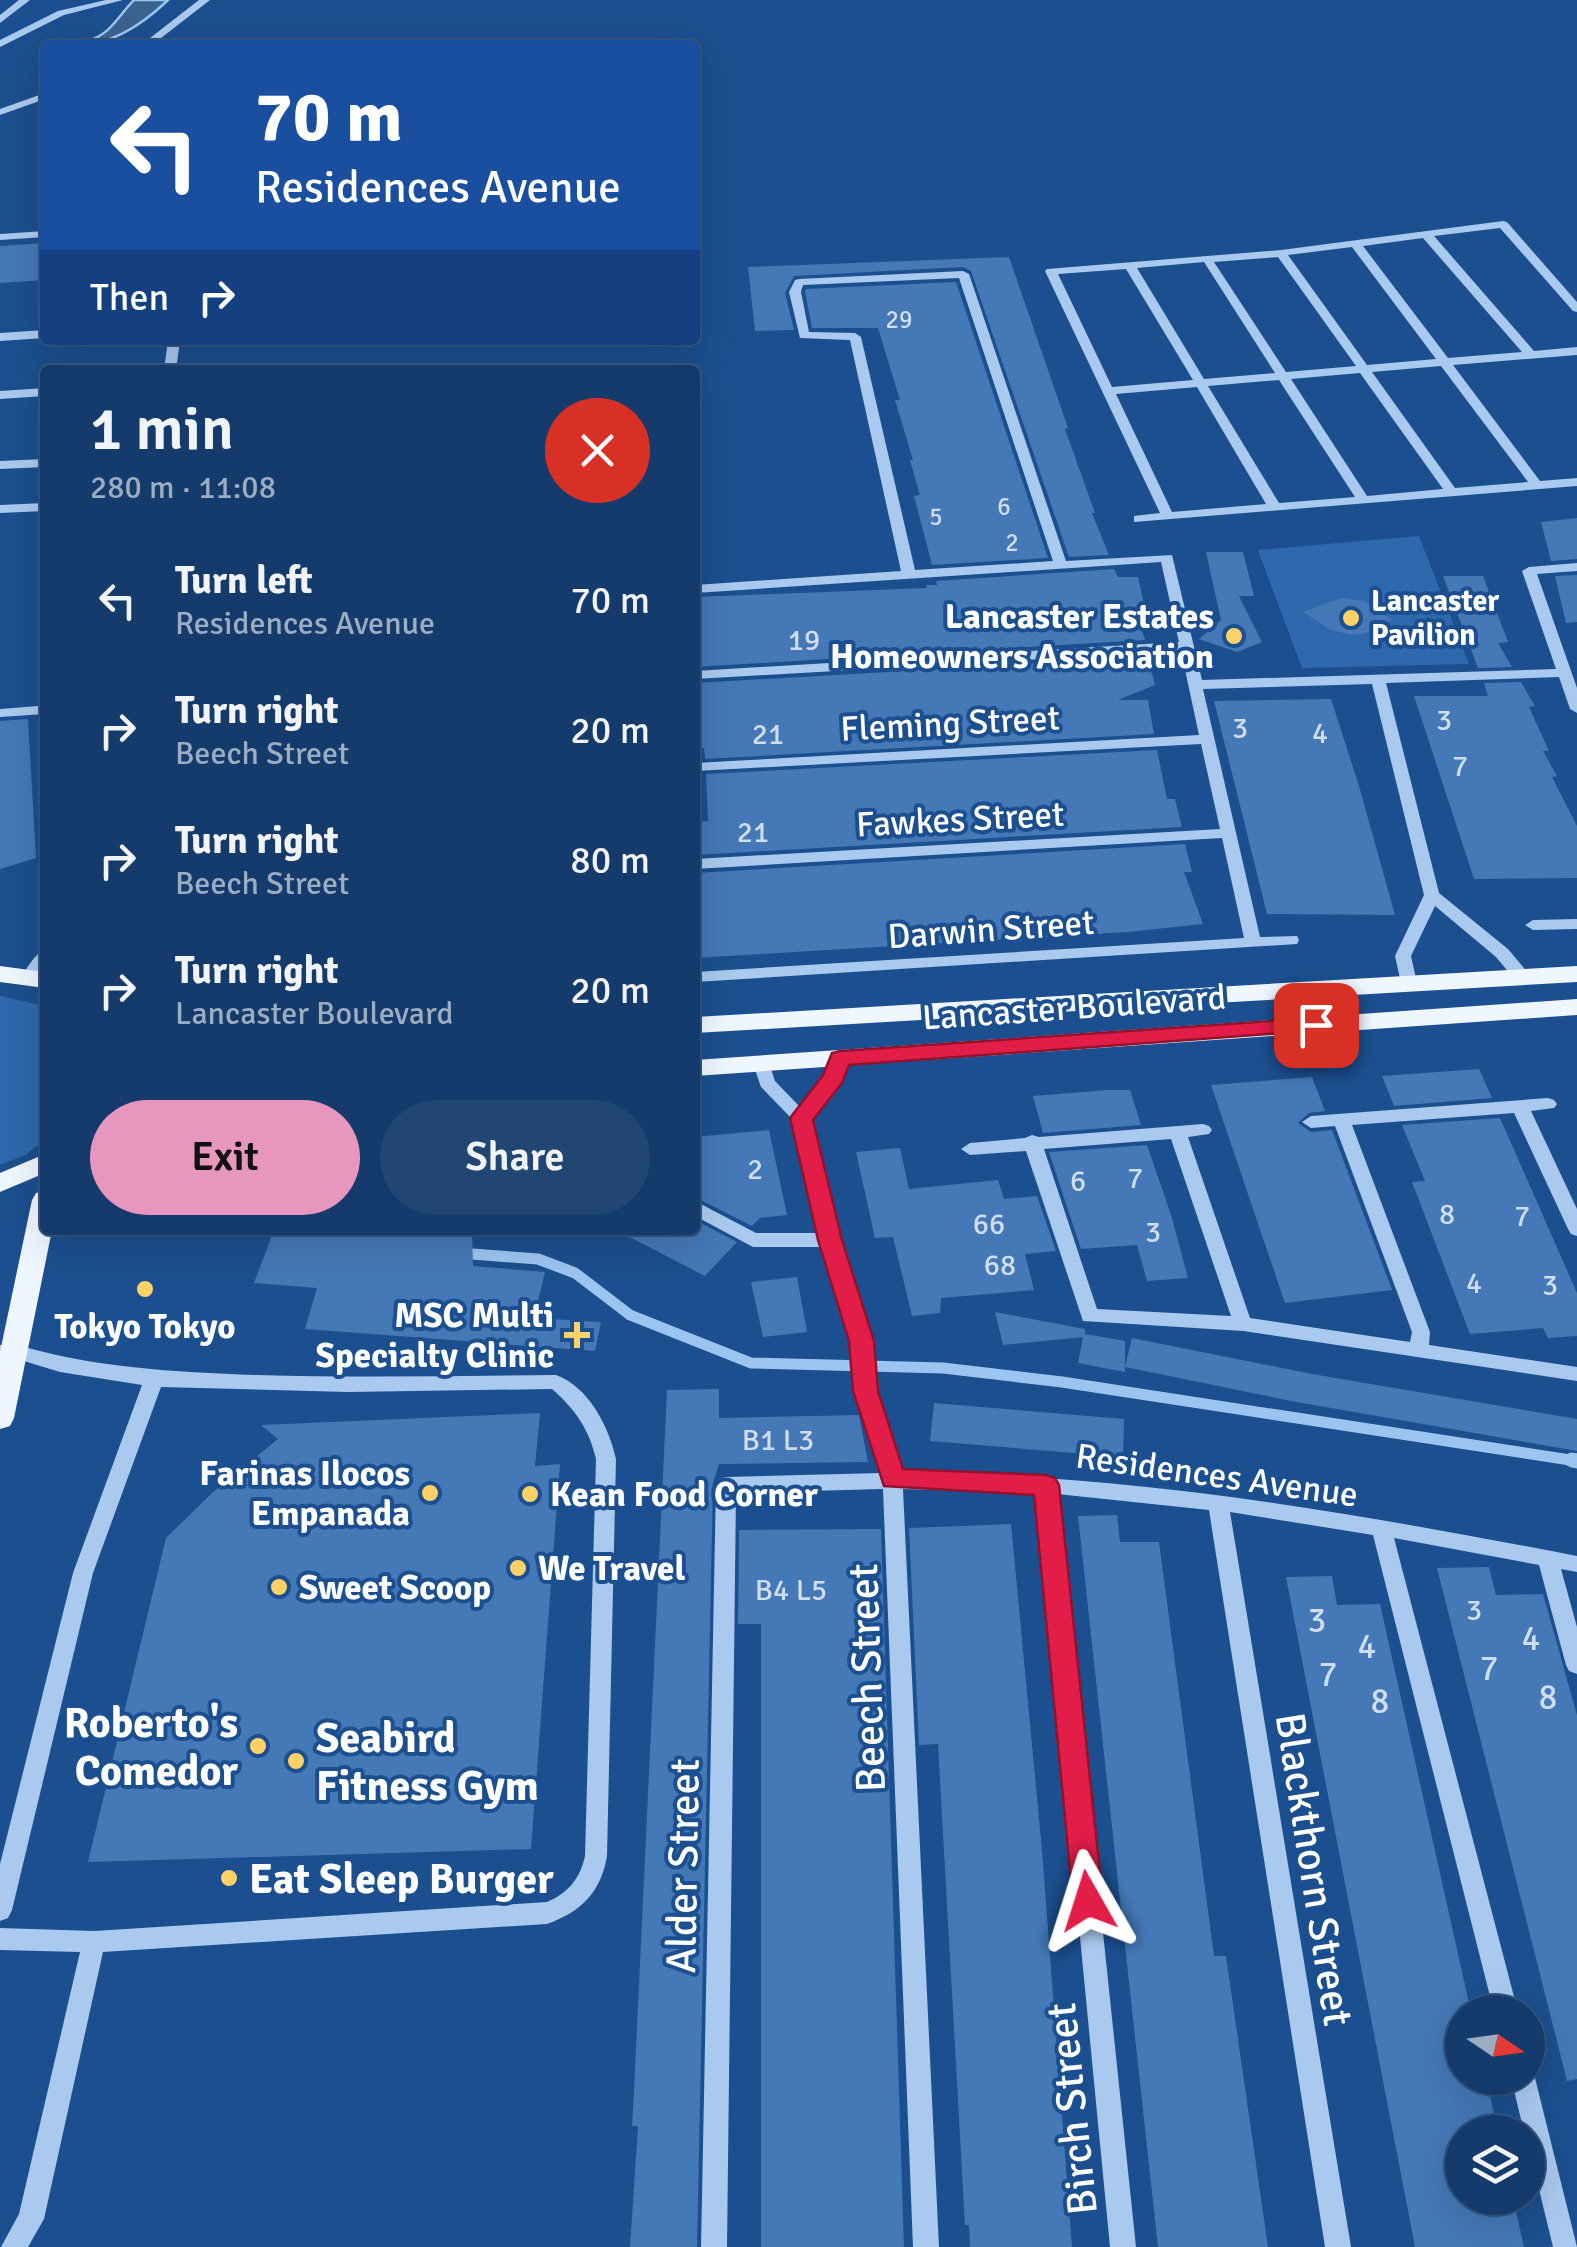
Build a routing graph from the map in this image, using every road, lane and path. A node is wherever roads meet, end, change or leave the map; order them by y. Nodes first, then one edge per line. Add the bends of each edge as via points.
1 (25, 0) edge
2 (118, 0) edge
3 (205, 0) edge
4 (0, 20) edge
5 (153, 40) edge
6 (0, 44) edge
7 (40, 98) edge
8 (0, 112) edge
9 (40, 234) edge
10 (1426, 234) junction
11 (0, 237) edge
12 (1355, 243) junction
13 (1281, 253) junction
14 (1207, 259) junction
15 (1130, 265) junction
16 (1577, 309) edge
17 (40, 334) edge
18 (0, 336) edge
19 (1577, 351) edge
20 (1530, 355) junction
21 (1445, 362) junction
22 (1364, 369) junction
23 (1283, 376) junction
24 (1201, 383) junction
25 (1107, 391) junction
26 (40, 392) edge
27 (0, 395) edge
28 (40, 463) edge
29 (0, 466) edge
30 (1577, 482) edge
31 (1537, 486) junction
32 (1452, 493) junction
33 (1364, 500) junction
34 (40, 507) edge
35 (1276, 508) junction
36 (0, 509) edge
37 (1168, 517) junction
38 (1139, 520) dead end
39 (1061, 565) junction
40 (1577, 567) edge
41 (908, 575) junction
42 (700, 589) edge
43 (1187, 646) junction
44 (1564, 673) junction
45 (700, 675) edge
46 (1378, 679) junction
47 (1196, 685) junction
48 (1577, 708) edge
49 (40, 710) edge
50 (0, 713) edge
51 (1208, 739) junction
52 (700, 767) edge
53 (1229, 833) junction
54 (700, 864) edge
55 (1432, 895) junction
56 (1577, 924) edge
57 (1533, 925) dead end
58 (1291, 940) dead end
59 (1253, 943) junction
60 (0, 974) edge
61 (1577, 974) edge
62 (700, 977) edge
63 (1522, 977) junction
64 (37, 978) edge
65 (1409, 984) junction
66 (1577, 1007) edge
67 (700, 1024) edge
68 (840, 1058) junction
69 (762, 1064) junction
70 (700, 1068) edge
71 (1548, 1104) dead end
72 (1520, 1106) junction
73 (801, 1118) junction
74 (1340, 1120) junction
75 (1311, 1122) dead end
76 (1204, 1130) dead end
77 (1177, 1132) junction
78 (1032, 1141) junction
79 (970, 1149) dead end
80 (40, 1166) edge
81 (0, 1183) edge
82 (700, 1211) edge
83 (40, 1222) edge
84 (1577, 1229) edge
85 (830, 1240) junction
86 (1243, 1324) junction
87 (7, 1351) edge
88 (1420, 1351) junction
89 (1577, 1374) edge
90 (154, 1379) junction
91 (0, 1418) edge
92 (891, 1468) junction
93 (726, 1485) joint
94 (1046, 1485) junction
95 (1218, 1504) junction
96 (1382, 1530) junction
97 (1547, 1558) junction
98 (1577, 1564) edge
99 (1577, 1665) edge
100 (0, 1910) edge
101 (0, 1939) edge
102 (94, 1942) junction
103 (1502, 1995) edge
104 (1527, 2095) edge
105 (14, 2247) edge
106 (714, 2247) edge
107 (926, 2247) edge
108 (1123, 2247) edge
109 (1338, 2247) edge
110 (1566, 2247) edge

1 - 4 street
2 - 6 street via 61,14
3 - 5 street
7 - 8 street
9 - 11 street
10 - 12 street
10 - 16 street via 1503,224
10 - 20 street
12 - 13 street
12 - 21 street
13 - 14 street
13 - 22 street
14 - 15 street
14 - 23 street
15 - 24 street
15 - 25 street via 1051,271
17 - 18 street
19 - 20 street
20 - 21 street
21 - 22 street
21 - 31 street
22 - 23 street
22 - 32 street
23 - 24 street
23 - 33 street
24 - 25 street
24 - 35 street
25 - 37 street
26 - 27 street
28 - 29 street
30 - 31 street
31 - 32 street
32 - 33 street
33 - 35 street
34 - 36 street
35 - 37 street
37 - 38 street
39 - 41 street
39 - 41 street via 963,274 799,282 804,335 855,337
39 - 43 street via 1167,558
40 - 44 street via 1529,572
41 - 42 street
43 - 45 street
43 - 47 street
44 - 46 street
44 - 48 street
46 - 47 street
46 - 55 street
47 - 51 street
49 - 50 street
51 - 52 street, Fleming Street
51 - 53 street
53 - 54 street, Fawkes Street
53 - 59 street
55 - 63 street
55 - 65 street via 1403,956
56 - 57 street
58 - 59 street, Darwin Street
59 - 62 street, Darwin Street
60 - 64 main road
61 - 63 main road, Lancaster Boulevard
63 - 65 main road, Lancaster Boulevard
65 - 67 main road, Lancaster Boulevard
66 - 68 main road, Lancaster Boulevard
68 - 69 main road, Lancaster Boulevard
68 - 73 street via 834,1077
69 - 70 main road, Lancaster Boulevard
69 - 73 street, Beech Street via 768,1083
71 - 72 street
72 - 74 street
72 - 84 street
73 - 85 street, Beech Street
74 - 75 street
74 - 88 street via 1422,1332
76 - 77 street
77 - 78 street
77 - 86 street
78 - 79 street
78 - 86 street via 1090,1316
80 - 81 main road
82 - 85 street via 753,1240
83 - 87 main road
85 - 92 street, Beech Street via 862,1341 865,1391
86 - 88 street
87 - 90 street
87 - 91 main road
88 - 89 street
90 - 100 street via 83,1574
90 - 102 street via 556,1382 583,1404 606,1459 596,1856 580,1894 547,1913
92 - 93 street, Residences Avenue
92 - 94 street, Residences Avenue
92 - 107 street, Beech Street
93 - 106 street, Alder Street
94 - 95 street, Residences Avenue
94 - 108 street, Birch Street
95 - 96 street, Residences Avenue
95 - 109 street, Blackthorn Street
96 - 97 street, Residences Avenue
96 - 103 street
97 - 98 street, Residences Avenue
97 - 99 street
101 - 102 street
102 - 105 street via 30,2219
104 - 110 street

